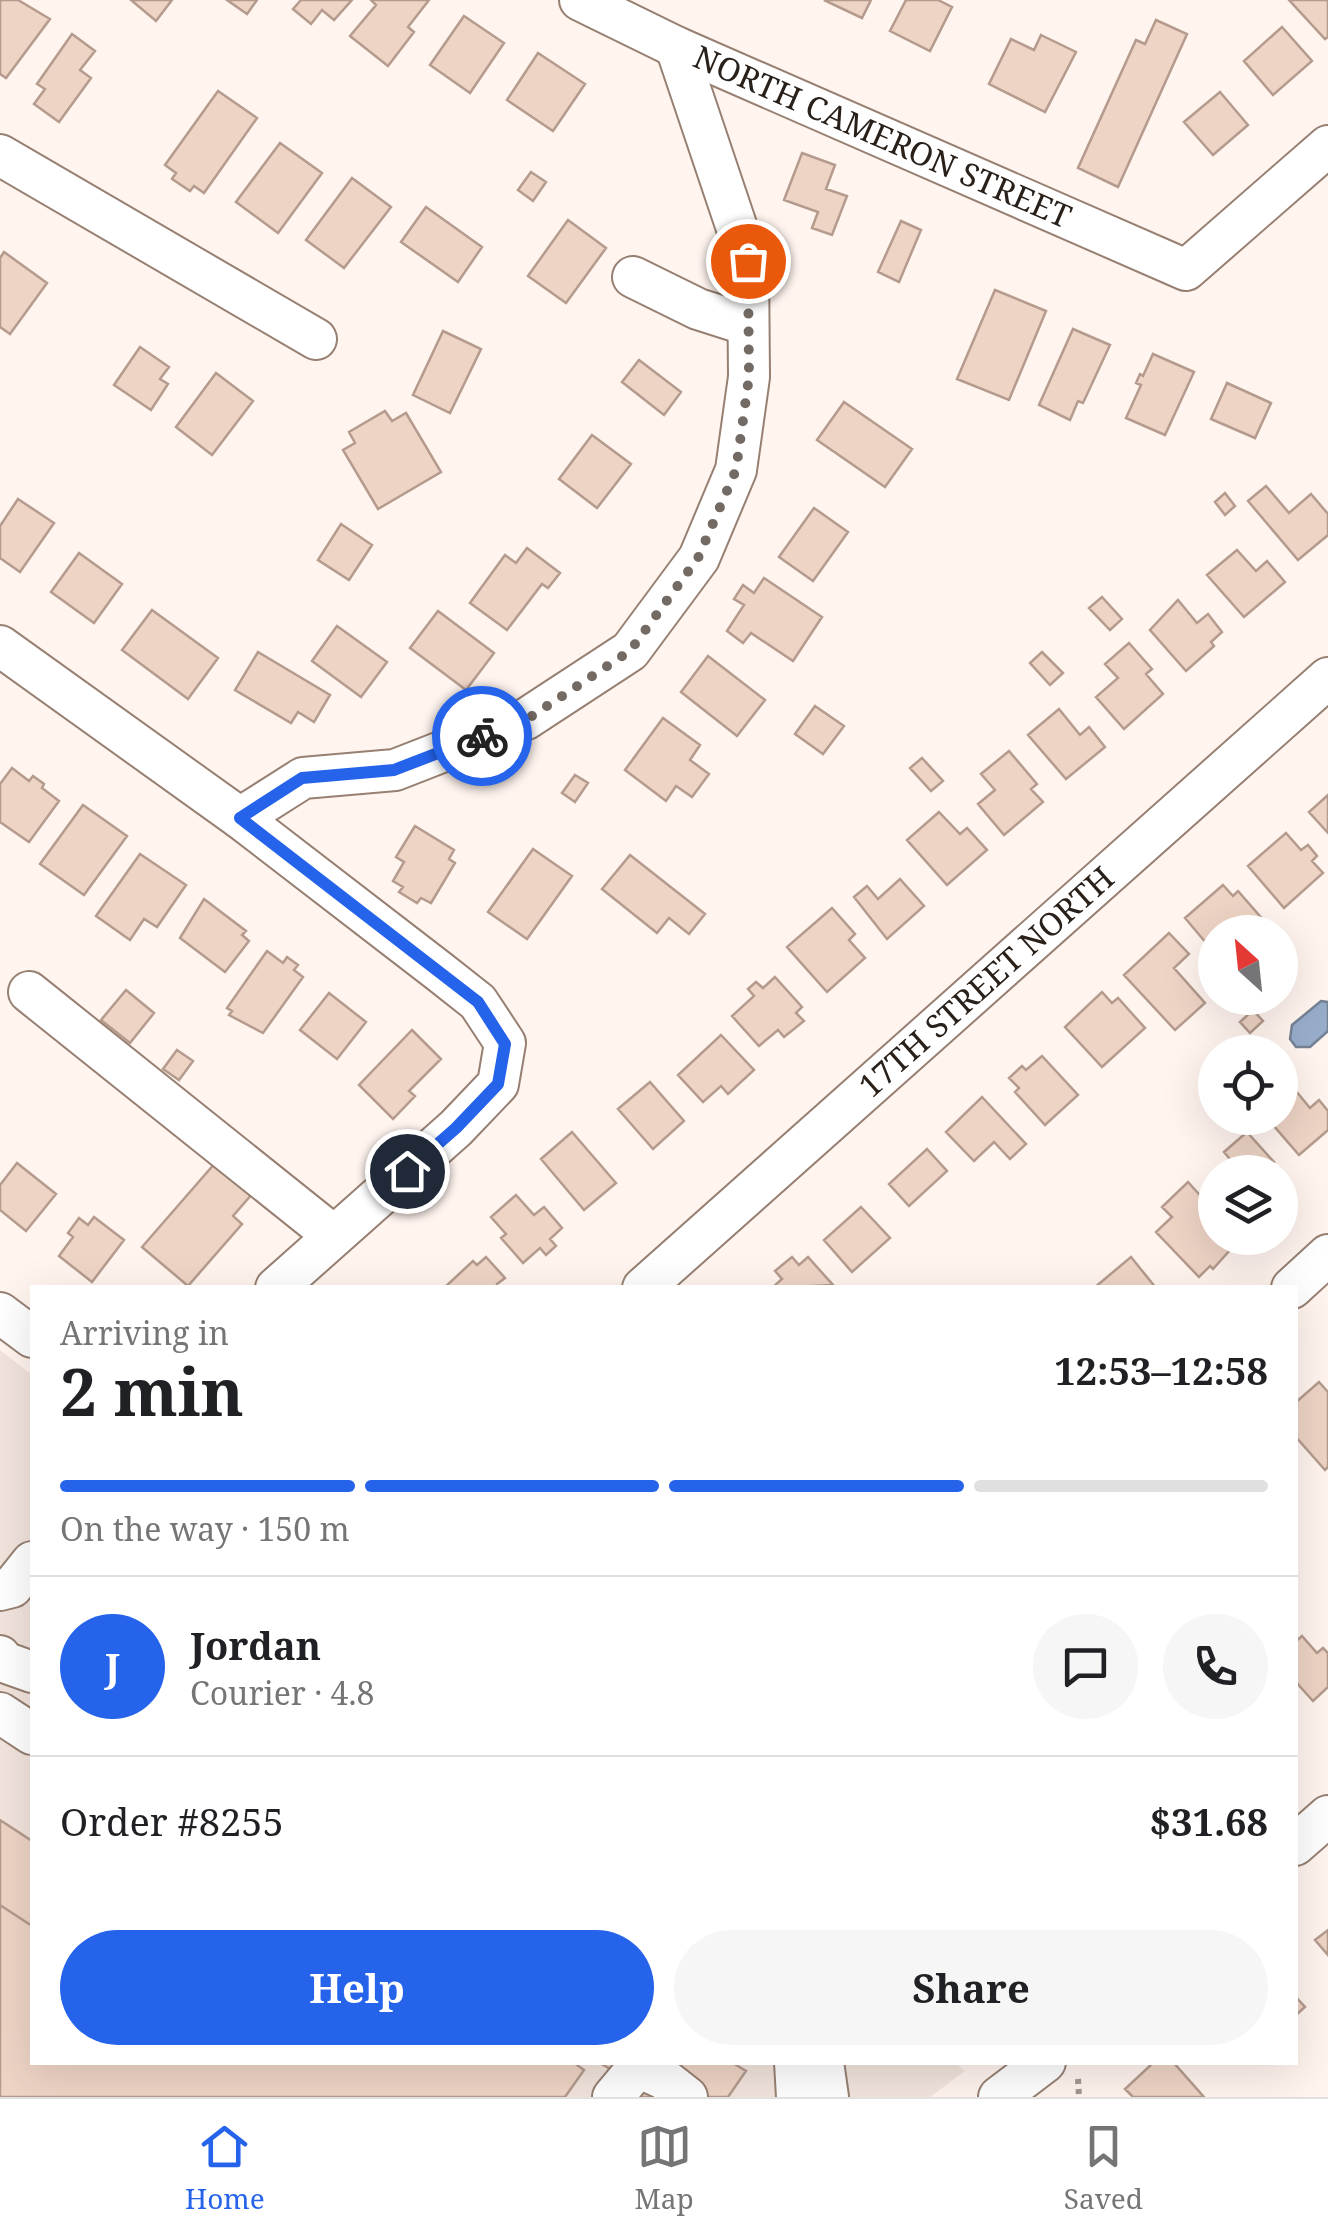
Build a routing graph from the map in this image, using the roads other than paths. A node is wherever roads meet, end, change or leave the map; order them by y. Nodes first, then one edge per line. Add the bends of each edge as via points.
1 (580, 0) edge
2 (676, 47) junction
3 (1328, 146) edge
4 (0, 155) edge
5 (633, 277) dead end
6 (748, 325) junction
7 (316, 338) dead end
8 (0, 646) edge
9 (1328, 678) edge
10 (240, 818) junction
11 (30, 992) dead end
12 (334, 1236) junction
13 (1328, 1256) edge
14 (279, 1285) edge
15 (646, 1285) edge
16 (1295, 1285) edge
17 (0, 1313) edge
18 (30, 1336) edge
19 (30, 1543) edge
20 (30, 1564) edge
21 (0, 1570) edge
22 (0, 1590) edge
23 (0, 1644) edge
24 (30, 1649) edge
25 (0, 1656) edge
26 (30, 1671) edge
27 (0, 1713) edge
28 (30, 1733) edge
29 (1328, 1816) edge
30 (1298, 1842) edge
31 (796, 2065) edge
32 (823, 2065) edge
33 (613, 2097) edge
34 (687, 2097) edge
35 (796, 2097) edge
36 (828, 2097) edge

1 - 2 street, NORTH CAMERON STREET
2 - 3 street, NORTH CAMERON STREET via 1186,270
2 - 6 street via 748,261
4 - 7 street
5 - 6 street via 698,310
6 - 10 street via 749,377 736,470 698,558 630,651 526,720 394,770 302,778
8 - 10 street
9 - 15 street, 17TH STREET NORTH
10 - 12 street via 478,1002 505,1044 498,1084
11 - 12 street
12 - 14 street
13 - 16 street
17 - 18 street
19 - 21 street
20 - 22 street via 12,1587
23 - 24 street
25 - 26 street
27 - 28 street
29 - 30 street
31 - 35 street
32 - 36 street
33 - 34 street via 638,2067

